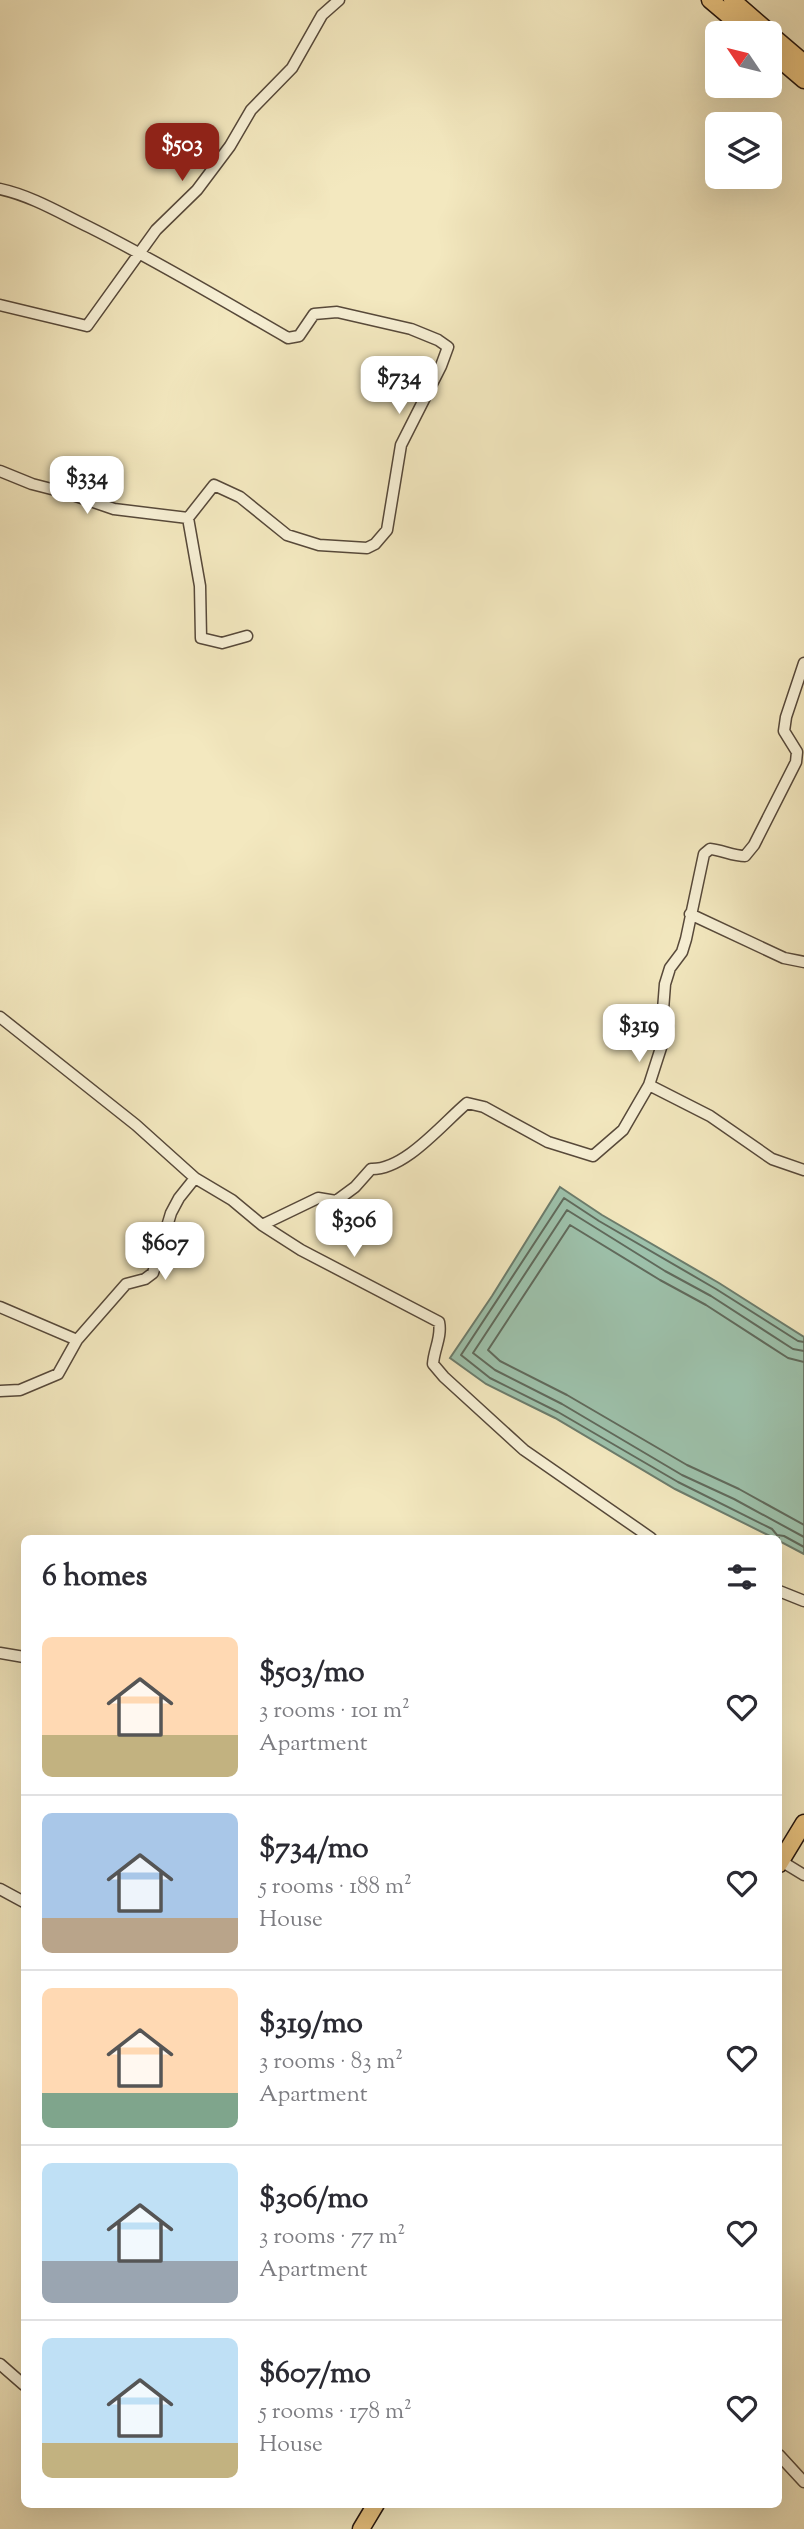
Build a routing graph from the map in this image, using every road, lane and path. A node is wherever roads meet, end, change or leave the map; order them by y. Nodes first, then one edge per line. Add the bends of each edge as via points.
1 (340, 0) edge
2 (710, 0) edge
3 (732, 0) edge
4 (735, 21) edge
5 (756, 21) edge
6 (782, 48) edge
7 (782, 60) edge
8 (804, 76) edge
9 (0, 189) edge
10 (141, 253) junction
11 (0, 305) edge
12 (0, 471) edge
13 (188, 518) junction
14 (247, 636) dead end
15 (804, 663) edge
16 (691, 914) junction
17 (804, 962) edge
18 (0, 1017) edge
19 (649, 1085) junction
20 (804, 1170) edge
21 (195, 1178) junction
22 (262, 1225) junction
23 (0, 1307) edge
24 (77, 1340) junction
25 (0, 1391) edge
26 (647, 1535) edge
27 (782, 1592) edge
28 (804, 1601) edge
29 (0, 1653) edge
30 (21, 1656) edge
31 (804, 1824) edge
32 (782, 1859) edge
33 (782, 1863) edge
34 (804, 1875) edge
35 (0, 1889) edge
36 (21, 1900) edge
37 (0, 2364) edge
38 (21, 2382) edge
39 (782, 2458) edge
40 (804, 2482) edge
41 (374, 2508) edge
42 (361, 2529) edge

1 - 10 street via 322,15 292,68 251,110 197,190 156,230
2 - 4 highway
3 - 5 highway
6 - 8 highway
7 - 8 highway
9 - 10 street via 38,202
10 - 11 street via 88,326
10 - 13 street via 288,338 299,336 314,314 337,312 411,329 448,346 401,445 387,530 375,544 367,548 319,545 287,535 240,497 214,485
12 - 13 street via 114,509
13 - 14 street via 200,586 201,638 222,643
15 - 16 street via 784,731 797,752 796,762 745,856 719,849 704,854
16 - 17 street via 784,958
16 - 19 street via 686,939 665,984 663,1010 668,1026
18 - 21 street
19 - 20 street via 710,1116 772,1159
19 - 22 street via 623,1130 593,1156 548,1142 484,1107 467,1103 400,1161 370,1169 336,1201 318,1198
21 - 22 street
21 - 24 street via 171,1213 153,1273 126,1284
22 - 26 street via 300,1250 439,1322 441,1333 433,1364 444,1377 524,1450
23 - 24 street
24 - 25 street via 58,1374 20,1390
27 - 28 street
29 - 30 street
31 - 32 highway
33 - 34 street
35 - 36 street
37 - 38 street
39 - 40 street
41 - 42 highway

